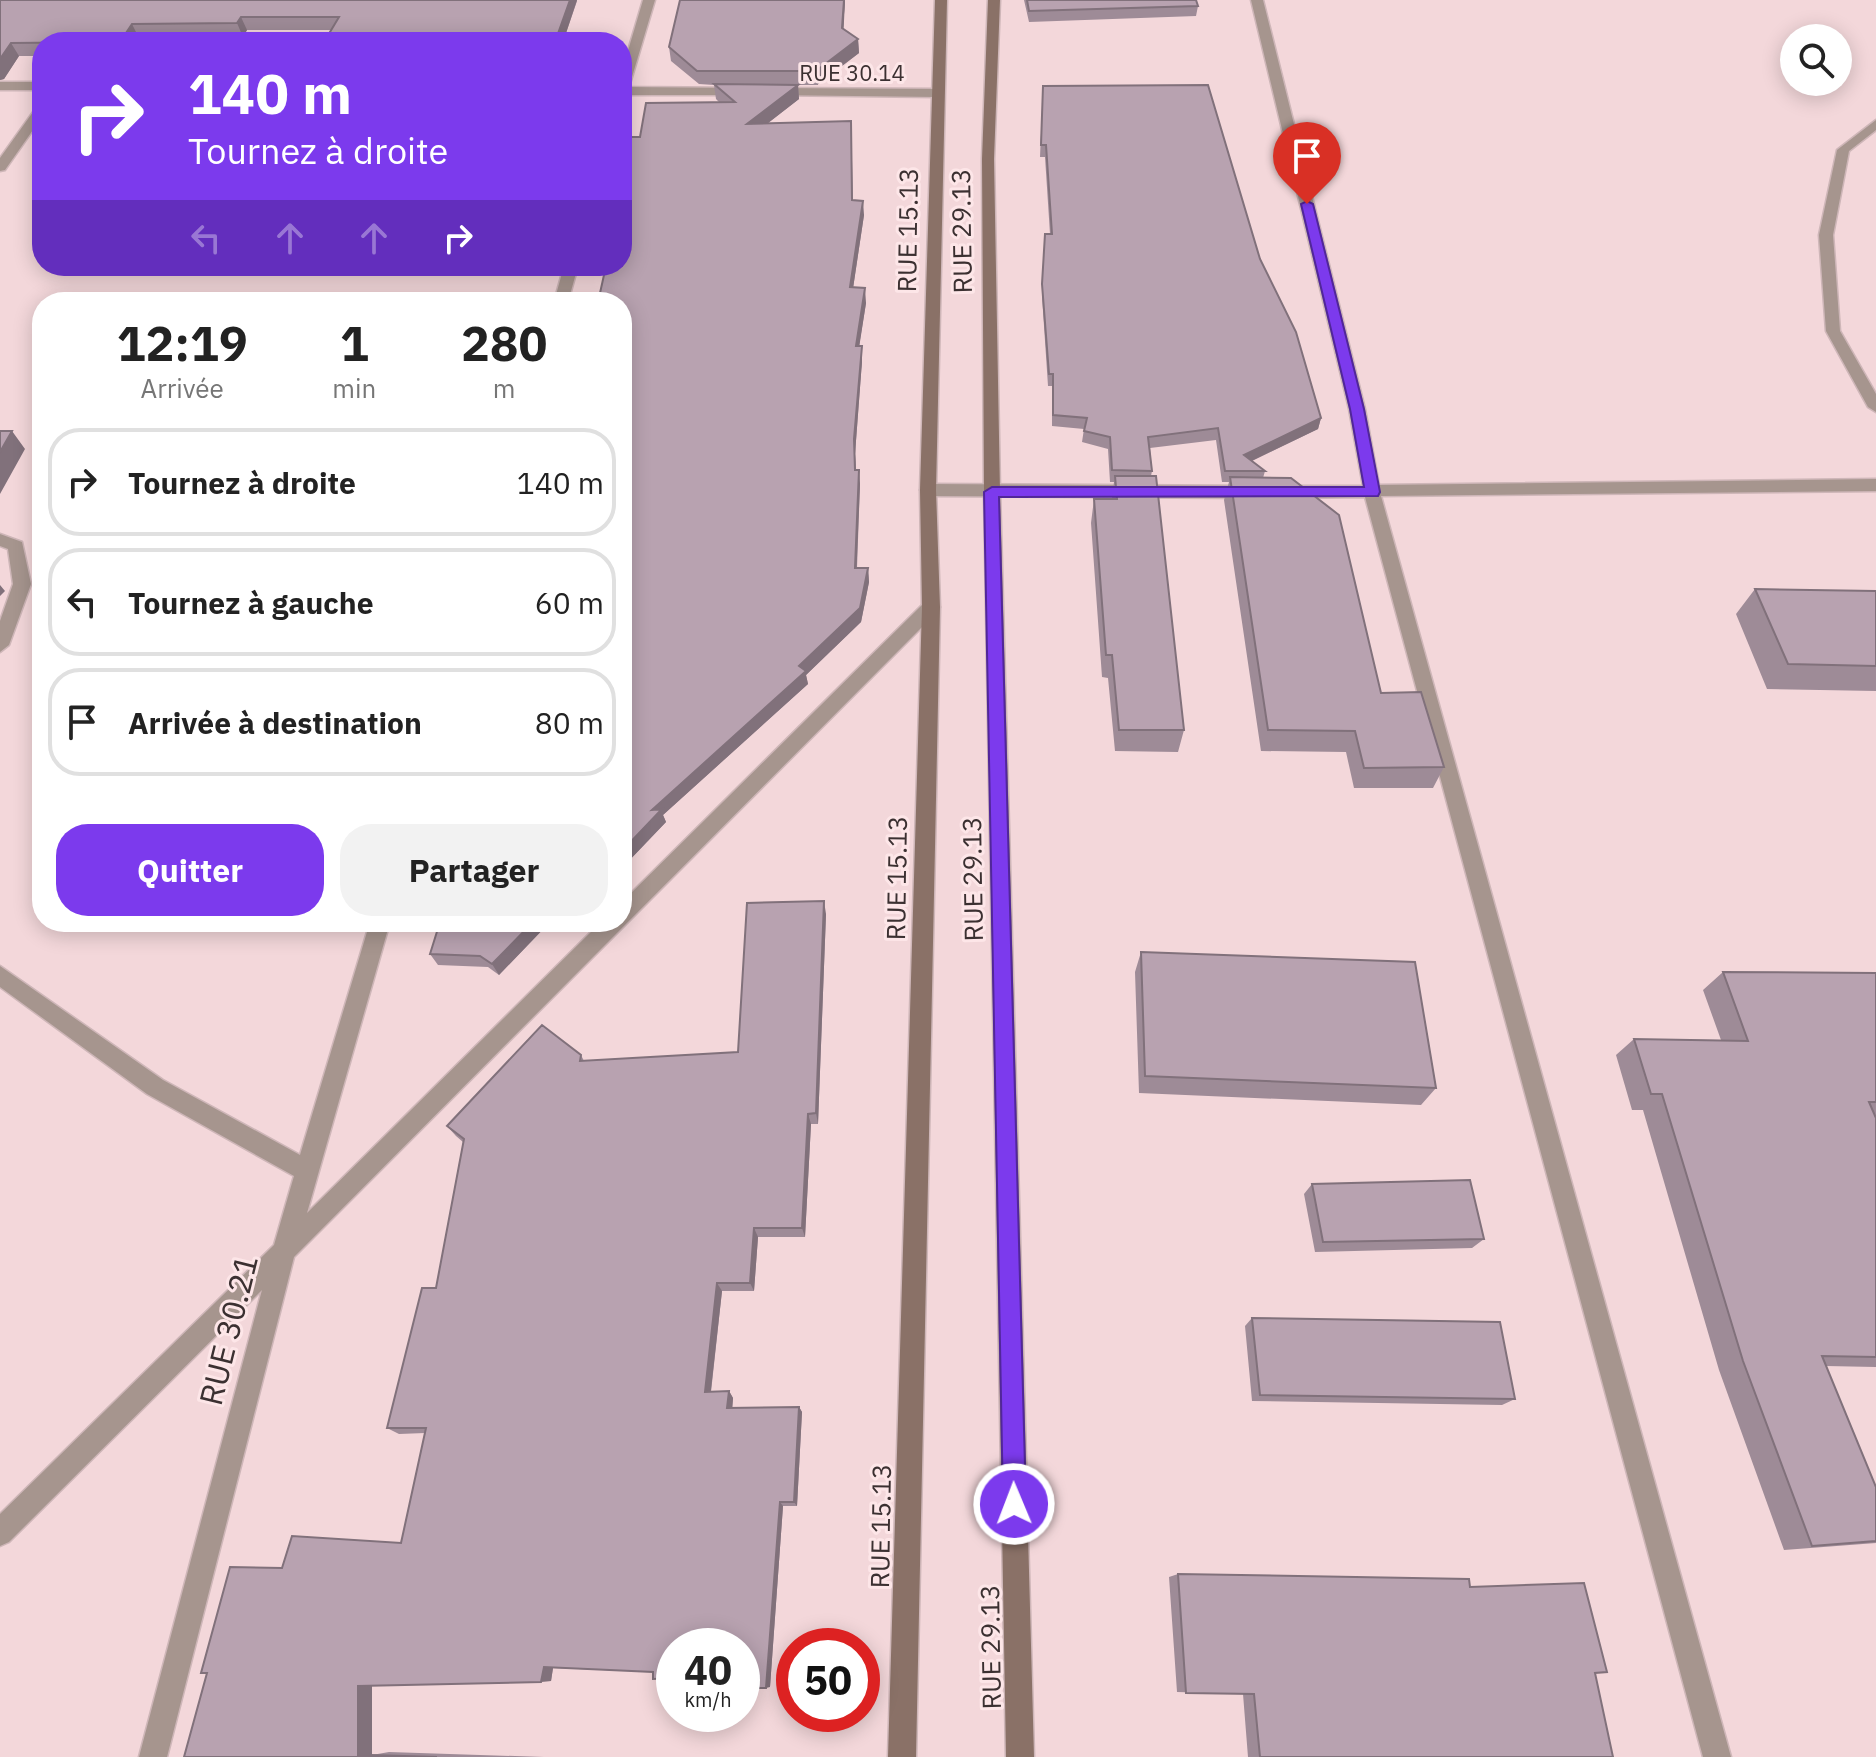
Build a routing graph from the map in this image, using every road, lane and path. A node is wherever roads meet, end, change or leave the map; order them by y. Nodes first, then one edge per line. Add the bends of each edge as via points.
1 (649, 0) edge
2 (941, 0) edge
3 (994, 0) edge
4 (1257, 0) edge
5 (632, 57) edge
6 (0, 86) edge
7 (32, 86) edge
8 (632, 91) edge
9 (937, 93) junction
10 (32, 122) edge
11 (1876, 124) edge
12 (0, 167) edge
13 (1876, 407) edge
14 (1876, 485) edge
15 (928, 490) junction
16 (992, 492) junction
17 (1372, 492) junction
18 (0, 540) edge
19 (931, 607) junction
20 (0, 645) edge
21 (632, 905) edge
22 (377, 932) edge
23 (605, 932) edge
24 (0, 975) edge
25 (307, 1171) junction
26 (283, 1253) junction
27 (0, 1533) edge
28 (153, 1757) edge
29 (902, 1757) edge
30 (1020, 1757) edge
31 (1717, 1757) edge

1 - 5 street
2 - 9 main road, RUE 15.13
3 - 16 main road, RUE 29.13 via 988,159
4 - 17 street via 1357,409
6 - 7 street
8 - 9 street, RUE 30.14
9 - 15 main road, RUE 15.13
10 - 12 street
11 - 13 street via 1843,150 1826,235 1833,331
14 - 17 street
15 - 16 street
15 - 19 main road, RUE 15.13
16 - 17 street
16 - 30 main road, RUE 29.13
17 - 31 street
18 - 20 street via 16,546 22,584
19 - 21 street
19 - 29 main road, RUE 15.13
22 - 25 street, RUE 30.21
23 - 26 street
24 - 25 street via 155,1087
25 - 26 street, RUE 30.21
26 - 27 street
26 - 28 street, RUE 30.21

